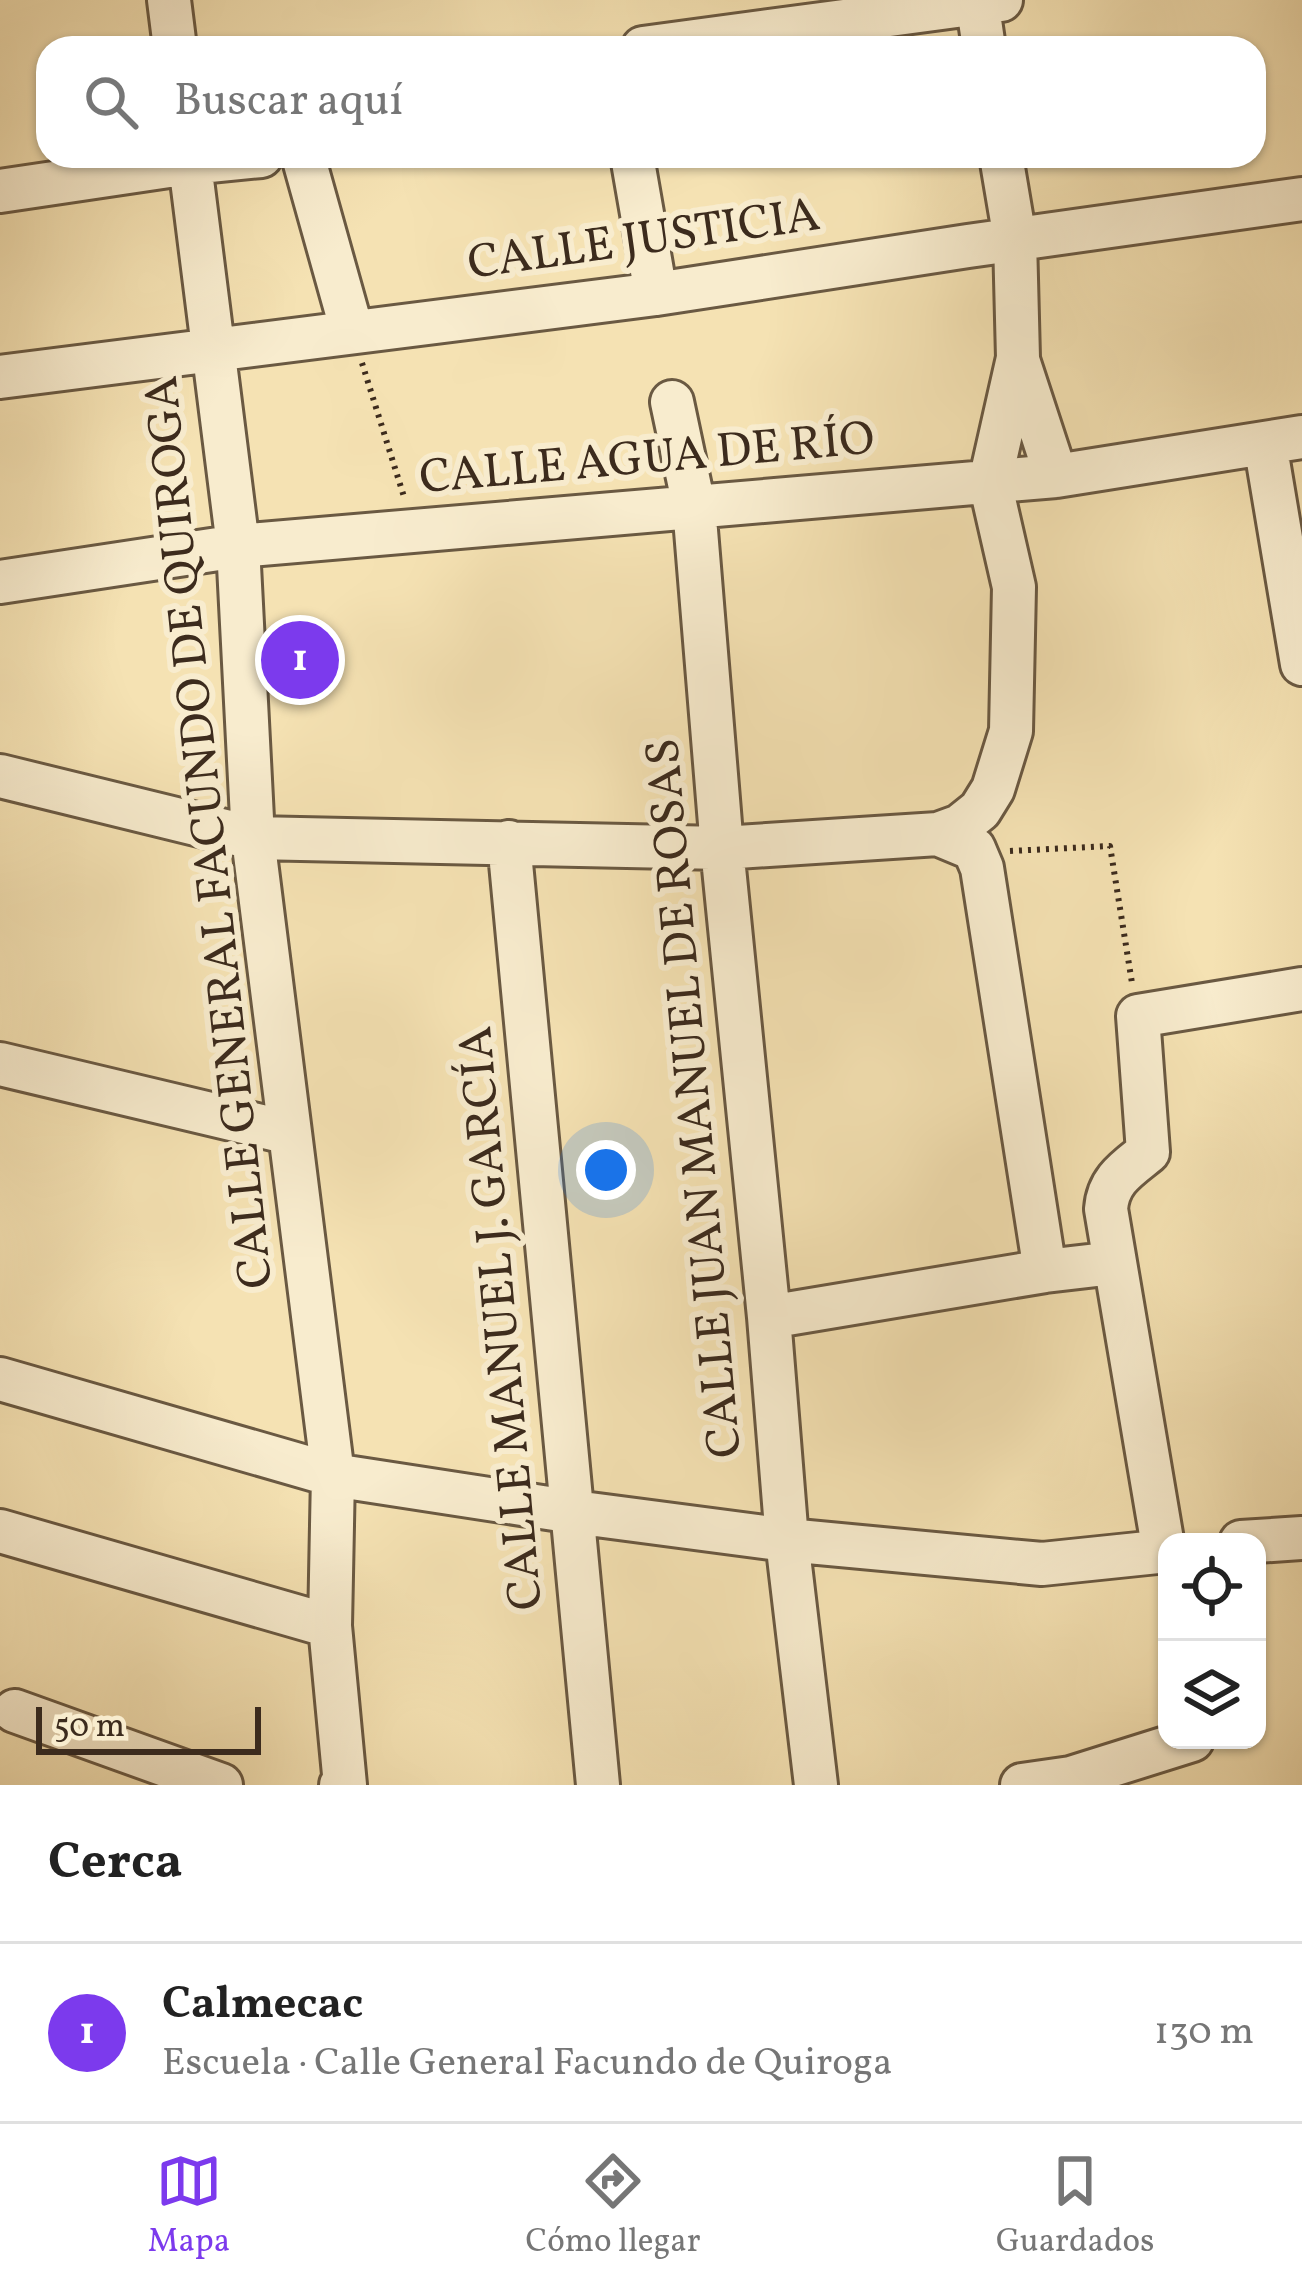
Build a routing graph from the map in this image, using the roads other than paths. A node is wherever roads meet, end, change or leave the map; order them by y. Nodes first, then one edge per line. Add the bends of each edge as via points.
1 (169, 0) edge
2 (986, 1) edge
3 (174, 36) edge
4 (731, 36) edge
5 (985, 36) edge
6 (140, 168) edge
7 (190, 168) edge
8 (305, 168) edge
9 (634, 168) edge
10 (1002, 168) edge
11 (0, 191) edge
12 (1302, 199) edge
13 (1015, 239) junction
14 (656, 294) junction
15 (352, 332) junction
16 (212, 349) junction
17 (1018, 358) junction
18 (0, 377) edge
19 (672, 402) dead end
20 (1283, 440) edge
21 (1056, 476) junction
22 (990, 482) junction
23 (694, 506) junction
24 (238, 546) junction
25 (0, 582) edge
26 (1302, 664) edge
27 (0, 776) edge
28 (938, 834) junction
29 (253, 838) junction
30 (509, 842) junction
31 (722, 848) junction
32 (1302, 989) edge
33 (0, 1064) edge
34 (290, 1132) junction
35 (1114, 1263) junction
36 (1045, 1271) junction
37 (769, 1317) junction
38 (0, 1378) edge
39 (333, 1475) junction
40 (574, 1513) junction
41 (0, 1532) edge
42 (1163, 1533) edge
43 (1302, 1538) edge
44 (787, 1540) junction
45 (1266, 1540) edge
46 (1158, 1552) edge
47 (330, 1626) junction
48 (15, 1711) dead end
49 (1163, 1749) edge
50 (221, 1785) edge
51 (343, 1785) edge
52 (598, 1785) edge
53 (816, 1785) edge
54 (1022, 1785) edge

1 - 3 street
2 - 4 street
2 - 5 street
6 - 11 street
7 - 16 street, CALLE GENERAL FACUNDO DE QUIROGA
8 - 15 street
9 - 14 street
10 - 13 street
12 - 13 street, CALLE JUSTICIA
13 - 14 street, CALLE JUSTICIA
13 - 17 street
14 - 15 street, CALLE JUSTICIA
15 - 16 street, CALLE JUSTICIA
16 - 18 street, CALLE JUSTICIA
16 - 24 street, CALLE GENERAL FACUNDO DE QUIROGA
17 - 21 street
17 - 22 street
19 - 23 street, CALLE JUAN MANUEL DE ROSAS
20 - 21 street, CALLE AGUA DE RÍO
20 - 26 street
21 - 22 street, CALLE AGUA DE RÍO
22 - 23 street, CALLE AGUA DE RÍO
22 - 28 street via 1014,587 1011,731 980,810
23 - 24 street, CALLE AGUA DE RÍO
23 - 31 street, CALLE JUAN MANUEL DE ROSAS
24 - 25 street, CALLE AGUA DE RÍO
24 - 29 street, CALLE GENERAL FACUNDO DE QUIROGA
27 - 29 street
28 - 31 street
28 - 36 street via 977,853
29 - 30 street
29 - 34 street, CALLE GENERAL FACUNDO DE QUIROGA
30 - 31 street
30 - 40 street, CALLE MANUEL J. GARCÍA
31 - 37 street, CALLE JUAN MANUEL DE ROSAS
32 - 35 street via 1138,1016 1148,1152 1107,1192
33 - 34 street
34 - 39 street, CALLE GENERAL FACUNDO DE QUIROGA
35 - 36 street
35 - 42 street
36 - 37 street
37 - 44 street, CALLE JUAN MANUEL DE ROSAS
38 - 39 street
39 - 40 street
39 - 47 street, CALLE GENERAL FACUNDO DE QUIROGA
40 - 44 street
40 - 52 street, CALLE MANUEL J. GARCÍA
41 - 47 street
43 - 45 street
44 - 46 street via 1042,1564
44 - 53 street, CALLE JUAN MANUEL DE ROSAS
47 - 51 street, CALLE GENERAL FACUNDO DE QUIROGA
48 - 50 street
49 - 54 street

